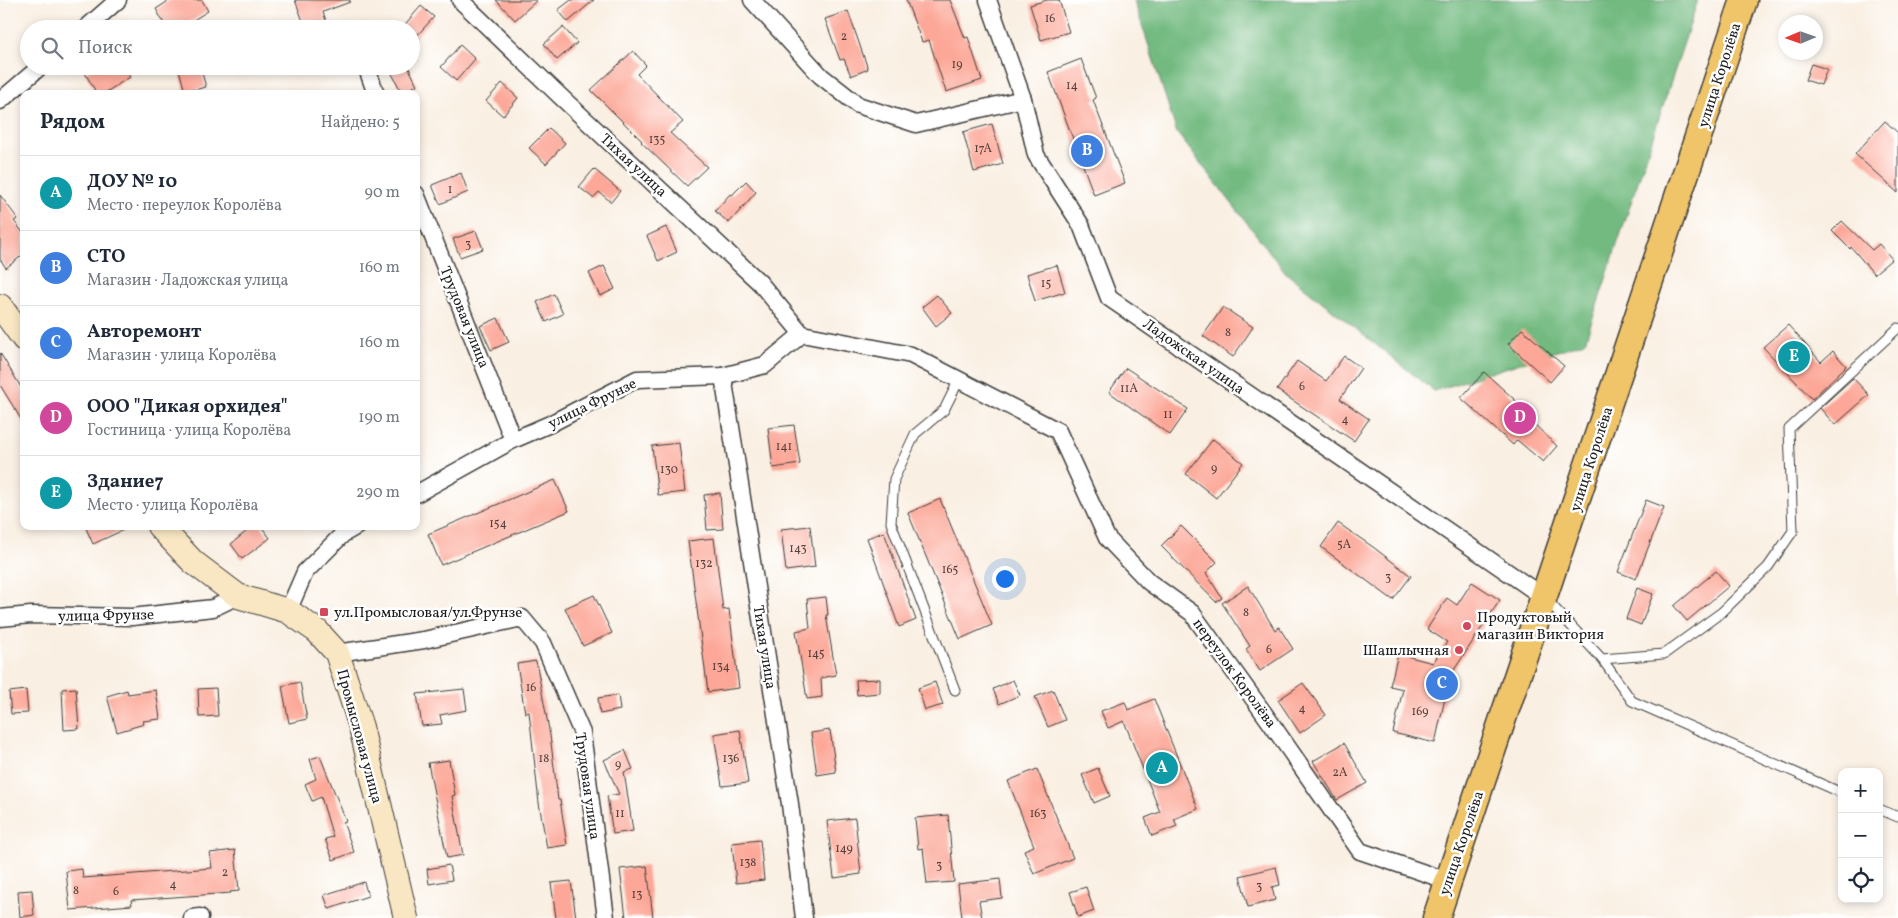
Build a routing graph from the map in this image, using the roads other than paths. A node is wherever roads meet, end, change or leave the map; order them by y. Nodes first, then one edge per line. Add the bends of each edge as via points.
1 (118, 0) edge
2 (460, 0) edge
3 (752, 0) edge
4 (988, 0) edge
5 (1744, 0) edge
6 (95, 20) edge
7 (30, 75) edge
8 (369, 75) edge
9 (375, 90) edge
10 (1023, 99) junction
11 (0, 101) edge
12 (420, 204) edge
13 (0, 306) edge
14 (1898, 328) edge
15 (20, 334) edge
16 (802, 334) junction
17 (723, 376) junction
18 (959, 380) junction
19 (513, 440) junction
20 (420, 492) edge
21 (164, 530) edge
22 (350, 530) edge
23 (238, 596) junction
24 (1545, 598) junction
25 (288, 611) junction
26 (0, 618) edge
27 (337, 654) junction
28 (1602, 659) junction
29 (955, 690) dead end
30 (1838, 791) edge
31 (1883, 811) edge
32 (1898, 817) edge
33 (1448, 881) junction
34 (406, 918) edge
35 (606, 918) edge
36 (804, 918) edge
37 (1436, 918) edge

1 - 6 street
2 - 16 street, Тихая улица via 760,283
3 - 10 street via 821,76 858,105 916,124
4 - 10 street, Ладожская улица
5 - 24 main road, улица Королёва
7 - 11 street
8 - 9 street
10 - 24 street, Ладожская улица via 1036,155 1081,225 1109,298
12 - 19 street, Трудовая улица
13 - 15 street
14 - 28 lane via 1789,429 1792,531 1768,567 1722,612 1664,654
16 - 17 street, улица Фрунзе via 765,365
16 - 18 street, переулок Королёва via 912,355
17 - 19 street, улица Фрунзе via 637,379
17 - 36 street, Тихая улица via 790,804
18 - 29 lane via 944,410 914,434 894,479 891,523
18 - 33 street, переулок Королёва via 1058,431 1108,538 1149,582 1192,613 1360,852
19 - 20 street, улица Фрунзе
21 - 23 street, Промысловая улица via 193,562
22 - 25 street via 306,572
23 - 25 street, Промысловая улица
23 - 26 street, улица Фрунзе via 213,608 132,617 31,615
24 - 28 lane
24 - 33 main road, улица Королёва
25 - 27 street, Промысловая улица via 317,631
27 - 34 street, Промысловая улица via 361,727
27 - 35 street, Трудовая улица via 424,640 522,618 543,643 582,733
28 - 30 lane via 1632,701
31 - 32 lane
33 - 37 main road, улица Королёва

